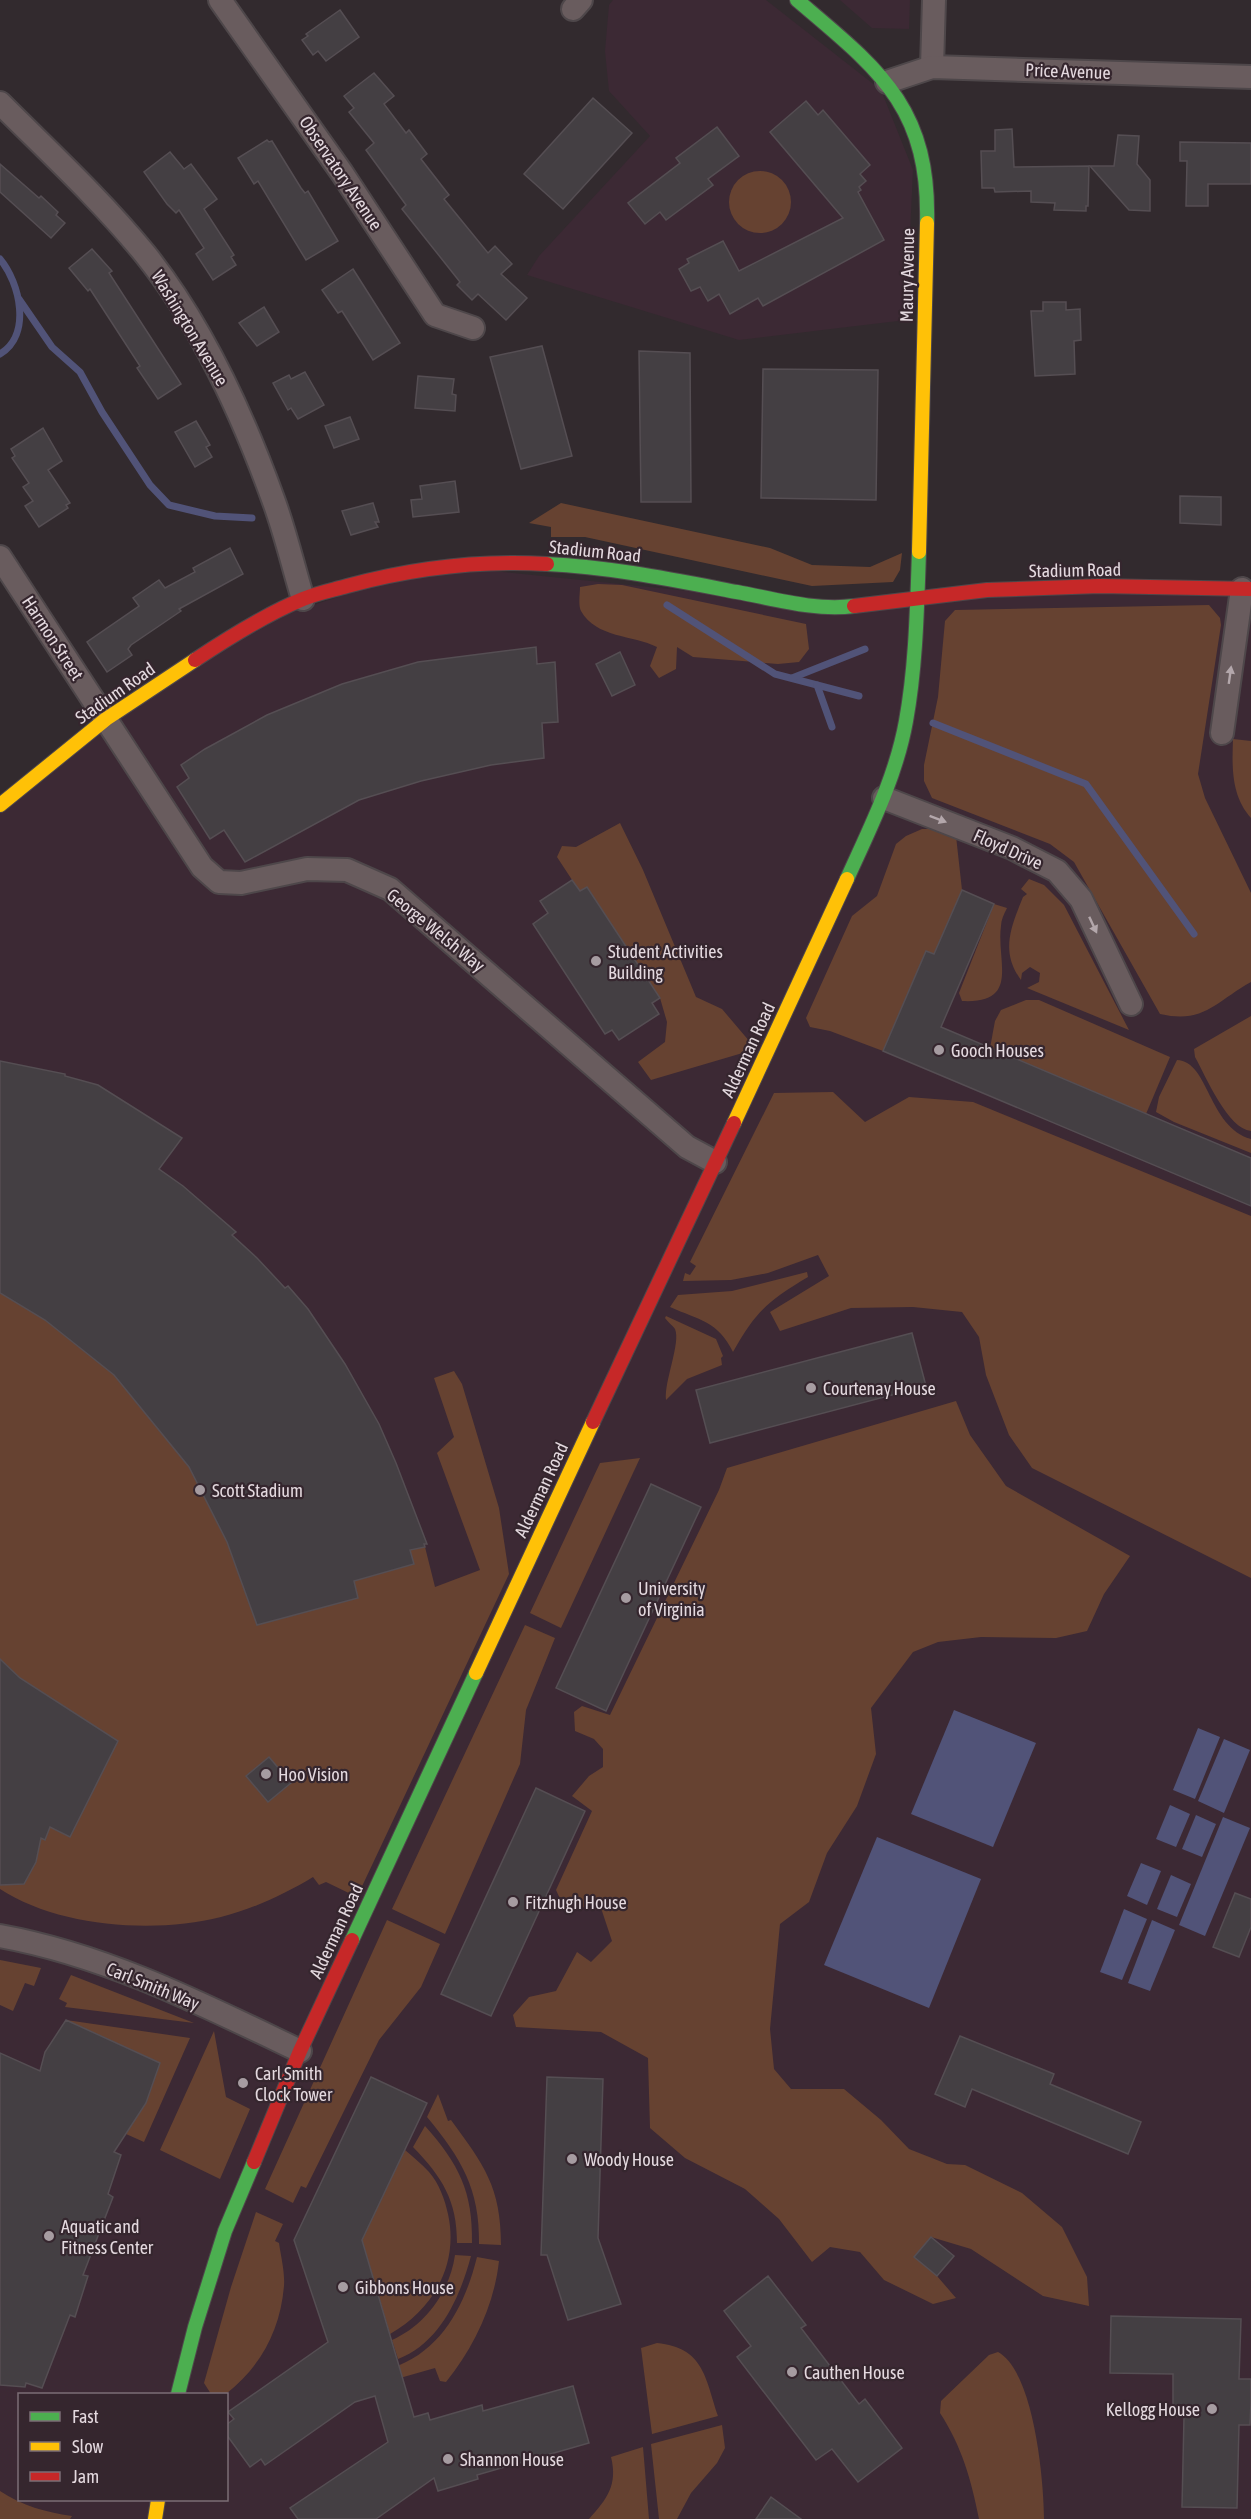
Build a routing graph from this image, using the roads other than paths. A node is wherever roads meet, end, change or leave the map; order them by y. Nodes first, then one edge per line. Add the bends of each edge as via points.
1 (220, 0) edge
2 (797, 0) edge
3 (934, 0) edge
4 (932, 66) junction
5 (1251, 77) edge
6 (887, 82) junction
7 (0, 103) edge
8 (473, 328) dead end
9 (0, 556) edge
10 (1247, 589) edge
11 (917, 598) junction
12 (303, 599) junction
13 (105, 719) junction
14 (1222, 733) dead end
15 (884, 798) junction
16 (0, 805) edge
17 (1131, 1004) dead end
18 (715, 1162) junction
19 (0, 1936) edge
20 (300, 2051) junction
21 (178, 2393) edge
22 (158, 2501) edge
23 (155, 2519) edge

1 - 8 street, Observatory Avenue via 342,172 435,315
2 - 6 main road, Maury Avenue
3 - 4 street
4 - 5 street, Price Avenue
4 - 6 street, Price Avenue
6 - 11 main road, Maury Avenue via 910,122 925,180 927,210
7 - 12 street, Washington Avenue via 145,255 205,345 238,411 274,501
9 - 13 street, Harmon Street
10 - 11 main road, Stadium Road via 1088,587
14 -> 10 street
11 - 12 main road, Stadium Road via 850,607 812,606 586,566 518,562 412,570
11 - 15 main road, Alderman Road via 906,722
12 - 13 main road, Stadium Road via 227,639
13 - 16 main road, Stadium Road
13 - 18 street, George Welsh Way via 202,867 219,882 242,883 307,869 347,870 390,890 687,1147
15 -> 17 street, Floyd Drive via 1012,848 1057,870 1081,899
15 - 18 main road, Alderman Road
18 - 20 main road, Alderman Road
19 - 20 street, Carl Smith Way via 50,1948 154,1984
20 - 21 main road, Alderman Road via 225,2231
22 - 23 main road

